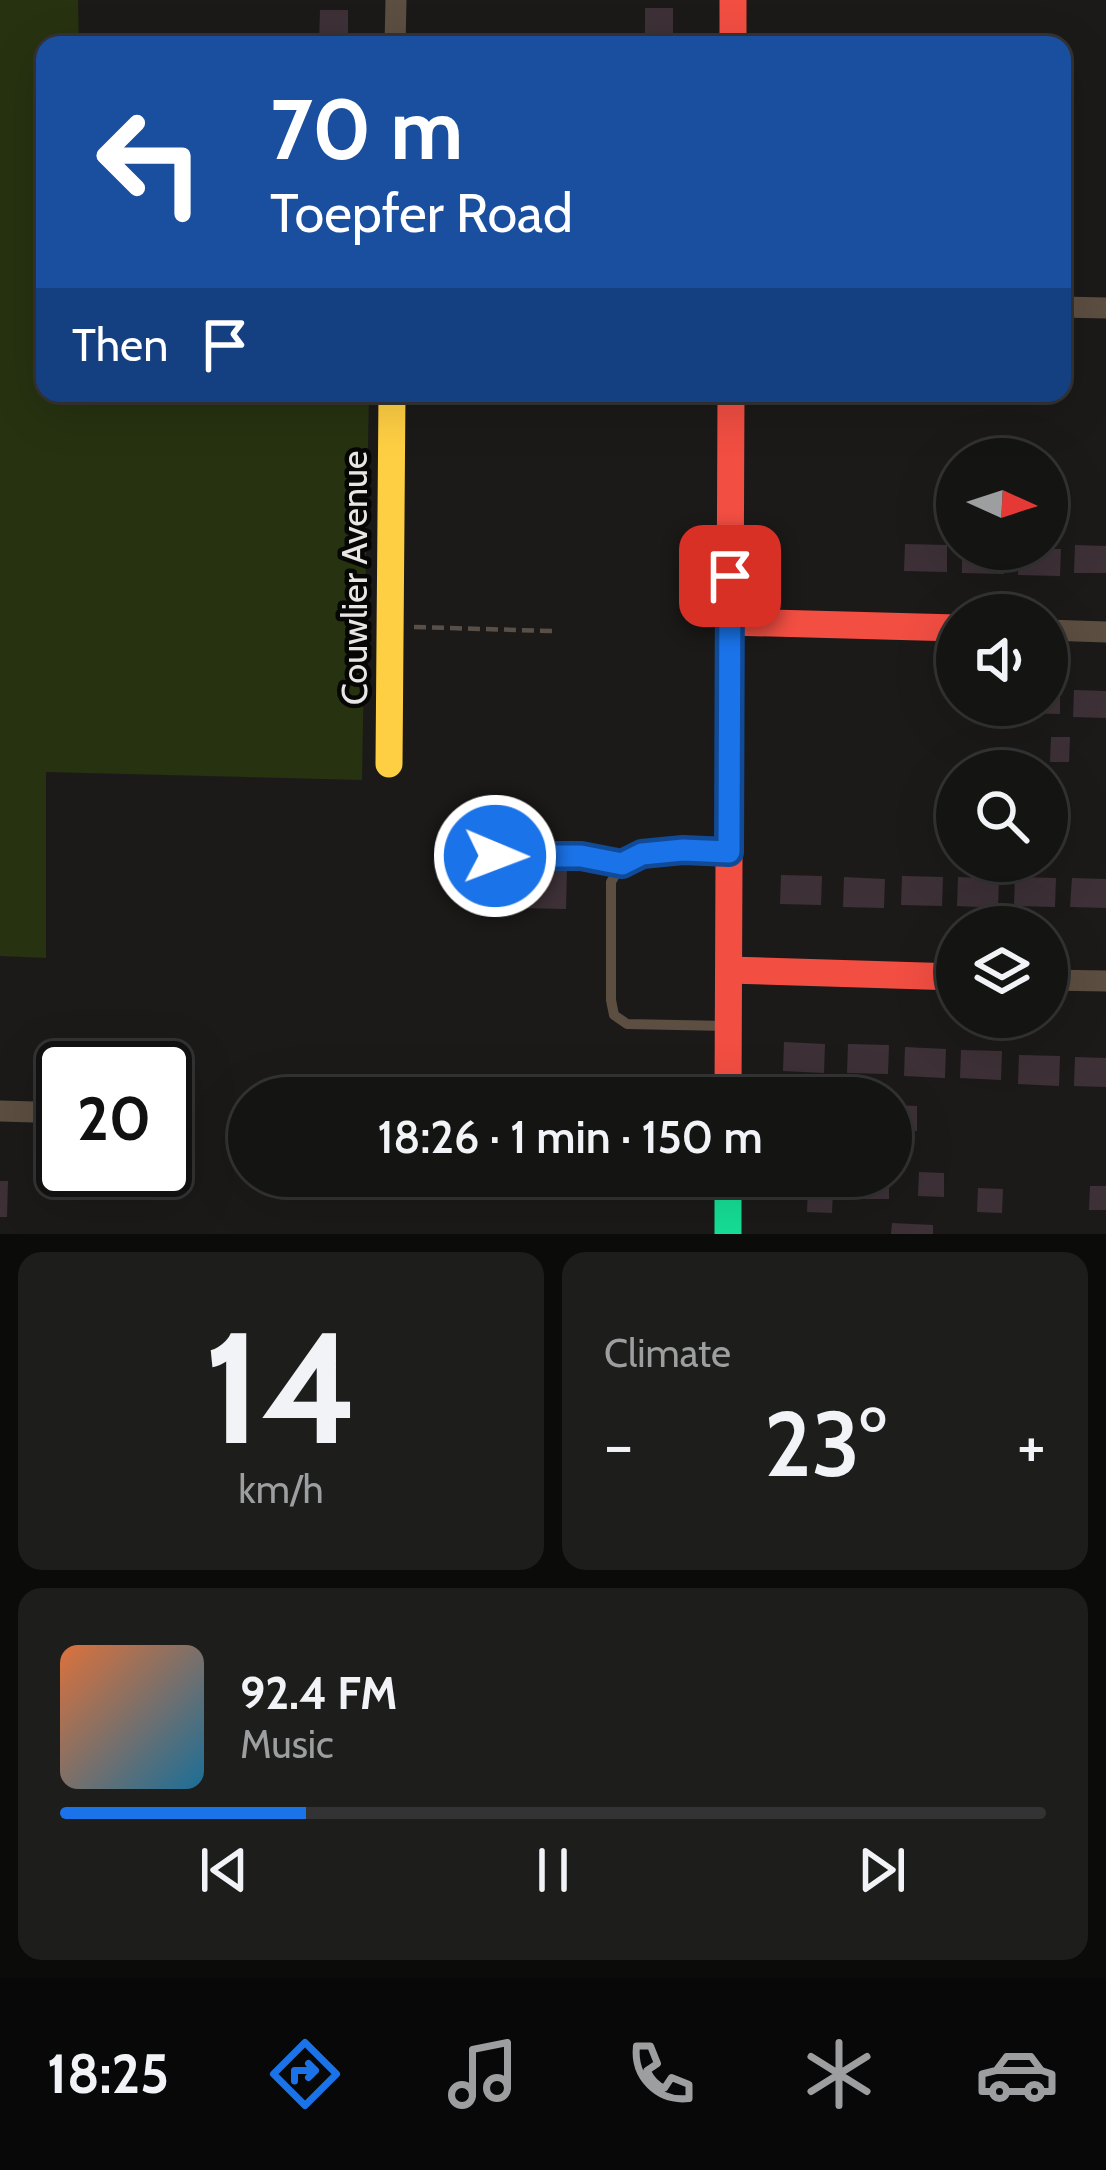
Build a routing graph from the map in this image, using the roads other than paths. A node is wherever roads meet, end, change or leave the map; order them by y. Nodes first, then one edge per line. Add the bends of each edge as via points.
1 (396, 0) edge
2 (733, 0) edge
3 (395, 36) edge
4 (733, 36) edge
5 (1071, 307) edge
6 (1106, 308) edge
7 (392, 402) edge
8 (731, 402) edge
9 (730, 622) junction
10 (936, 627) edge
11 (1068, 631) edge
12 (1106, 632) edge
13 (389, 764) dead end
14 (729, 852) junction
15 (622, 864) junction
16 (450, 884) dead end
17 (729, 970) junction
18 (936, 976) edge
19 (1068, 980) edge
20 (1106, 981) edge
21 (728, 1026) junction
22 (728, 1077) edge
23 (0, 1111) edge
24 (34, 1112) dead end
25 (728, 1197) edge
26 (728, 1234) edge

1 - 3 street
2 - 4 street
5 - 6 street
7 - 13 street, Couwlier Avenue
8 - 9 street
9 - 10 street
9 - 14 street
11 - 12 street
14 - 15 lane via 642,854
14 - 17 street
15 - 16 lane via 452,855
15 - 21 lane via 611,882 614,1015 627,1024
17 - 18 street
17 - 21 street
19 - 20 street
21 - 22 street
23 - 24 street
25 - 26 street

